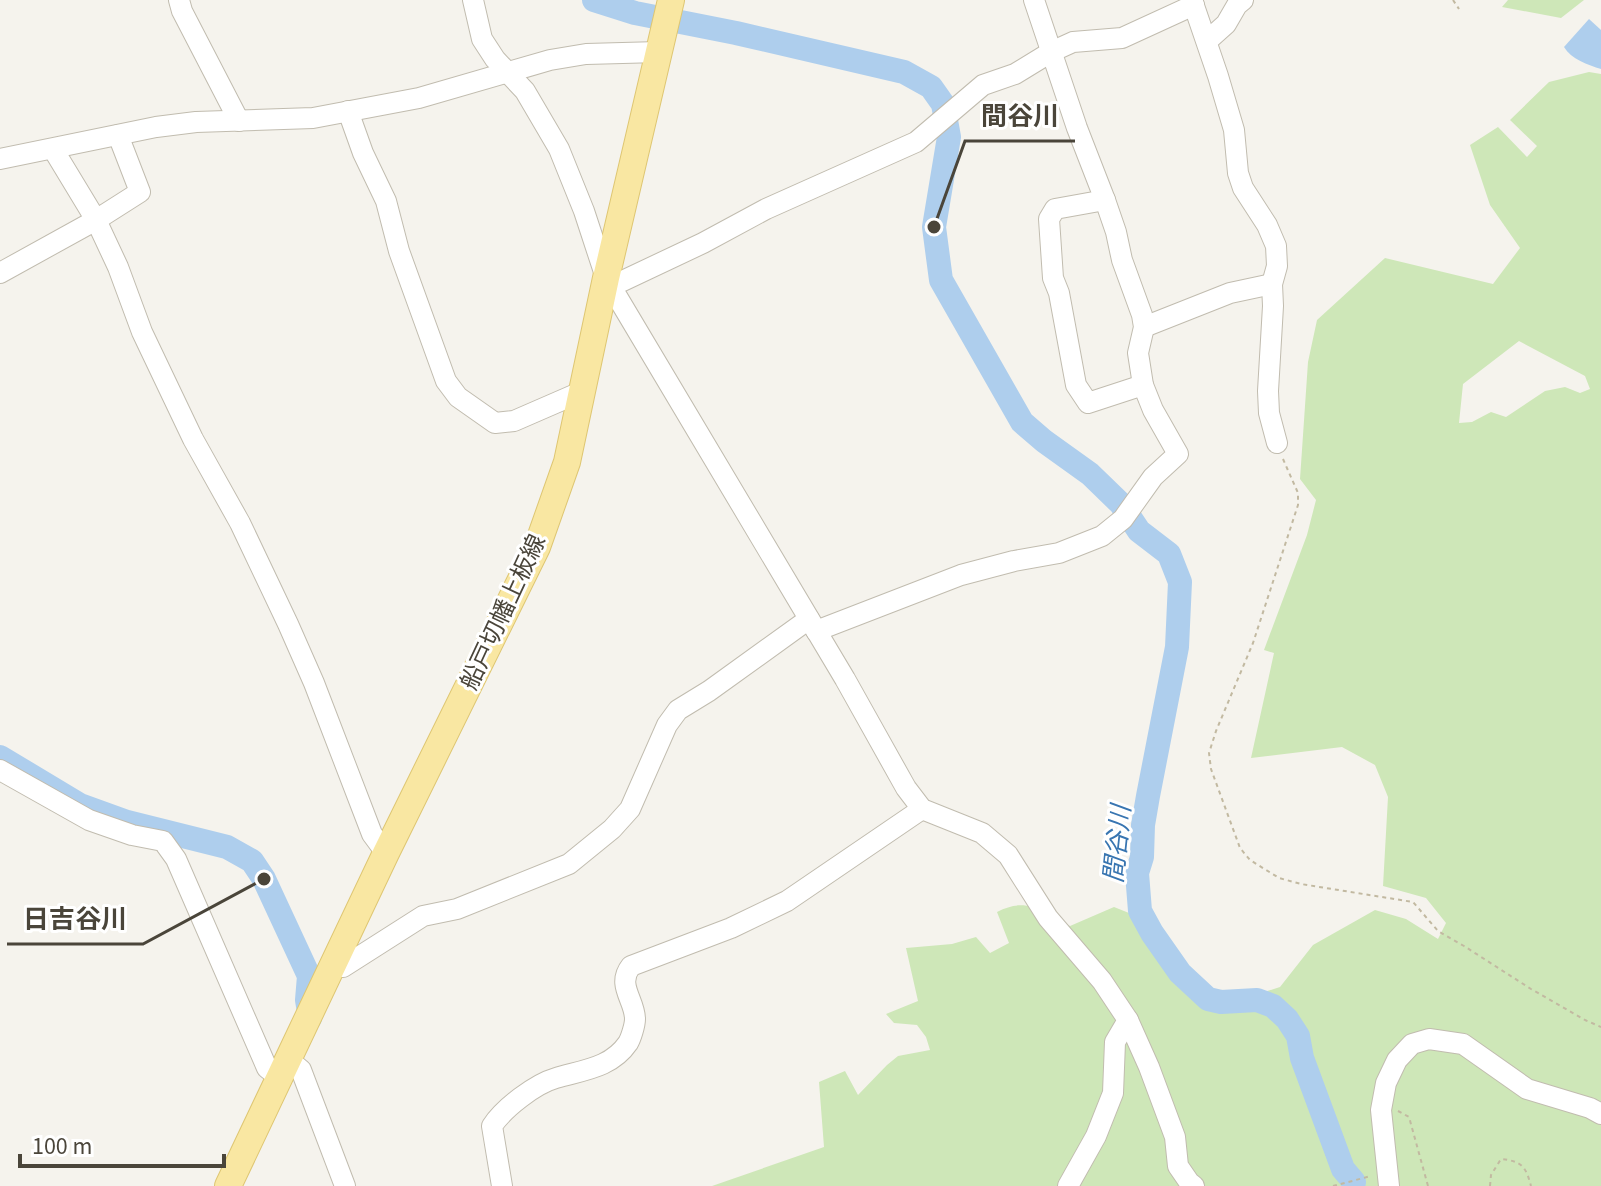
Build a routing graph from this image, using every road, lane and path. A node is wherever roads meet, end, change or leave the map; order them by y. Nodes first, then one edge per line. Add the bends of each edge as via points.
1 (179, 0) edge
2 (473, 0) edge
3 (1034, 0) edge
4 (1243, 0) edge
5 (1453, 0) edge
6 (1193, 2) edge
7 (1459, 9) dead end
8 (668, 13) edge
9 (1207, 41) junction
10 (659, 52) junction
11 (1051, 52) junction
12 (507, 72) junction
13 (348, 111) junction
14 (239, 121) junction
15 (118, 135) junction
16 (53, 149) junction
17 (0, 159) edge
18 (1105, 200) junction
19 (96, 220) junction
20 (0, 273) edge
21 (609, 282) junction
22 (1272, 284) junction
23 (1144, 327) junction
24 (1143, 385) junction
25 (583, 391) junction
26 (1277, 443) joint
27 (812, 625) junction
28 (4, 777) edge
29 (922, 809) junction
30 (386, 853) junction
31 (333, 966) junction
32 (1128, 1020) junction
33 (1601, 1027) edge
34 (290, 1067) junction
35 (1381, 1110) junction
36 (1601, 1114) edge
37 (1357, 1179) dead end
38 (228, 1186) edge
39 (345, 1186) edge
40 (502, 1186) edge
41 (1068, 1186) edge
42 (1194, 1186) edge
43 (1333, 1186) edge
44 (1389, 1186) edge
45 (1428, 1186) edge
46 (1490, 1186) edge
47 (1531, 1186) edge

1 - 14 street
2 - 12 street via 482,39
3 - 11 street
4 - 9 street
5 - 7 path
6 - 9 street
6 - 11 street via 1122,38 1073,42
8 - 10 main road, 船戸切幡上板線
9 - 22 street via 1234,130 1243,188 1276,246
10 - 12 street via 586,54
10 - 21 main road, 船戸切幡上板線
11 - 18 street
11 - 21 street via 1015,74 983,85 916,142
12 - 13 street via 419,98
12 - 21 street via 525,91 559,149
13 - 14 street
13 - 25 street via 386,201 446,381 458,397 495,423 514,421
14 - 15 street
15 - 16 street
15 - 19 street via 140,192
16 - 17 street
16 - 19 street
18 - 23 street
18 - 24 street via 1055,209 1049,219 1053,278 1076,385 1088,403
19 - 20 street
19 - 30 street via 142,332 288,624 372,834
21 - 25 main road, 船戸切幡上板線
21 - 27 street
22 - 23 street via 1230,293
22 - 26 street via 1268,402
23 - 24 street via 1138,353
24 - 27 street via 1178,454 1153,477 1128,514 1102,536 1059,553 961,575
25 - 30 main road, 船戸切幡上板線 via 567,462 537,547
26 - 33 path via 1298,505 1253,643 1209,753 1240,848 1279,878 1413,902 1438,931
27 - 29 street
27 - 31 street via 678,710 630,809 569,864 457,909 423,916 343,967
28 - 34 street via 89,820 163,841 176,859 267,1068
29 - 32 street via 982,833 1008,855 1048,918
29 - 40 street via 787,901 631,966 626,987 635,1020 628,1042 610,1061 533,1089 492,1126
30 - 31 main road, 船戸切幡上板線
31 - 34 main road, 船戸切幡上板線
32 - 41 street via 1115,1042 1113,1093
32 - 42 street via 1175,1137 1178,1166
34 - 38 main road, 船戸切幡上板線
34 - 39 street via 301,1070
35 - 36 street via 1397,1060 1412,1044 1429,1039 1463,1044 1527,1089
35 - 44 street
35 - 45 path via 1409,1117
37 - 43 path
46 - 47 path via 1501,1159 1516,1160 1527,1171

